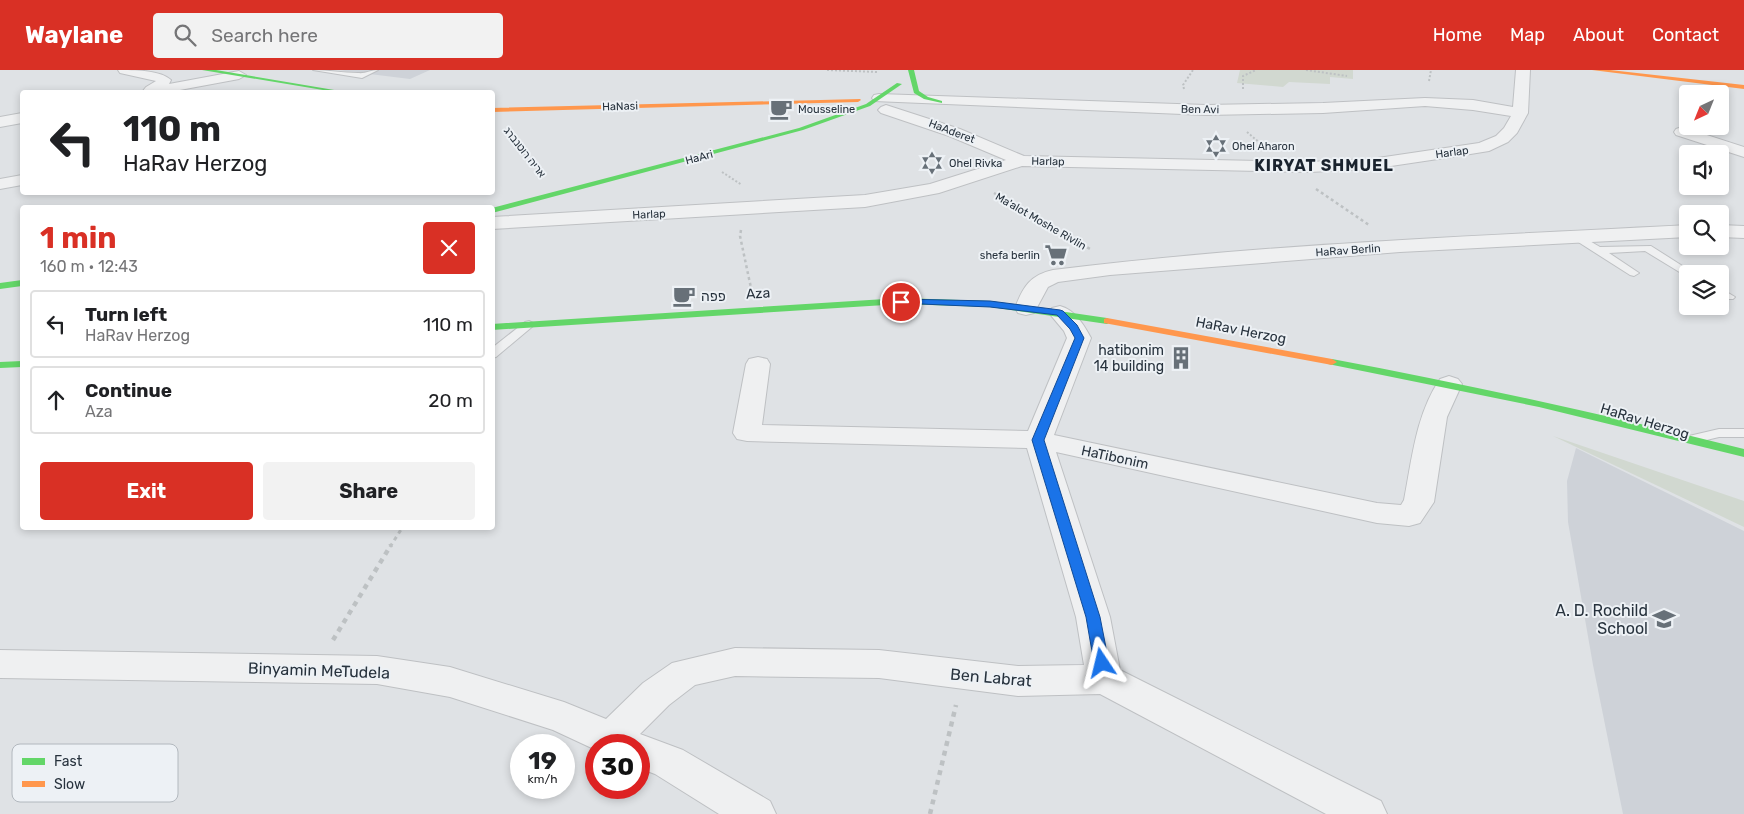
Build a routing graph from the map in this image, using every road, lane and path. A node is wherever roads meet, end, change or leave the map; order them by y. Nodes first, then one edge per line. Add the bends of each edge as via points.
1 (125, 70) edge
2 (205, 70) edge
3 (316, 70) edge
4 (375, 70) edge
5 (827, 70) edge
6 (1193, 70) edge
7 (1306, 70) edge
8 (1523, 70) edge
9 (1595, 70) edge
10 (910, 71) edge
11 (239, 75) junction
12 (1348, 76) dead end
13 (899, 84) junction
14 (913, 86) junction
15 (1744, 87) edge
16 (151, 90) edge
17 (158, 90) edge
18 (331, 90) edge
19 (1185, 94) dead end
20 (851, 98) junction
21 (748, 102) junction
22 (804, 102) junction
23 (940, 102) junction
24 (880, 103) junction
25 (495, 110) edge
26 (495, 113) edge
27 (1520, 113) junction
28 (20, 118) edge
29 (834, 118) junction
30 (0, 122) edge
31 (1691, 135) edge
32 (1744, 152) edge
33 (695, 158) junction
34 (1021, 161) junction
35 (966, 179) junction
36 (20, 180) edge
37 (0, 184) edge
38 (559, 193) junction
39 (746, 209) junction
40 (500, 216) edge
41 (1679, 231) edge
42 (1729, 231) edge
43 (1744, 232) edge
44 (1576, 236) junction
45 (1599, 250) junction
46 (1679, 267) edge
47 (1110, 269) junction
48 (1634, 273) dead end
49 (20, 283) edge
50 (0, 286) edge
51 (756, 308) junction
52 (1026, 308) junction
53 (1060, 313) junction
54 (1121, 322) junction
55 (529, 324) junction
56 (495, 327) edge
57 (1080, 338) junction
58 (495, 352) edge
59 (20, 364) edge
60 (758, 364) dead end
61 (0, 365) edge
62 (1449, 384) junction
63 (1744, 433) edge
64 (1694, 439) junction
65 (1038, 440) junction
66 (1744, 453) edge
67 (1698, 454) dead end
68 (401, 530) edge
69 (0, 664) edge
70 (315, 668) junction
71 (961, 675) junction
72 (1104, 679) junction
73 (600, 734) edge
74 (632, 734) edge
75 (650, 755) edge
76 (755, 814) edge
77 (930, 814) edge
78 (1366, 814) edge

1 - 16 street via 164,80
2 - 11 street
3 - 4 lane via 362,76
5 - 10 path
6 - 19 path via 1183,85
7 - 12 path
8 - 27 street
9 - 15 street
10 - 13 street
10 - 14 street via 914,78
11 - 17 street
11 - 18 street
13 - 20 street, HaNasi
13 - 24 street, HaAri
14 - 23 street via 918,94
14 - 24 street, HaNasi
20 - 21 street, HaNasi
20 - 24 street, HaNasi
21 - 22 street, HaNasi
21 - 25 street, HaNasi
22 - 24 street, HaNasi
22 - 29 street via 831,108 836,114
23 - 24 street, Ben Avi
23 - 27 street, Ben Avi via 1206,110 1425,102 1474,105
24 - 29 street, HaAri
24 - 34 street, HaAderet via 970,137
26 - 38 path, אריה רוטנברג via 524,154
27 - 34 street, Harlap via 1502,139 1483,147 1371,164 1309,167
28 - 30 street
29 - 33 street, HaAri
31 - 32 street
33 - 38 street, HaAri
33 - 39 path via 725,173 748,190
34 - 35 street, Harlap
35 - 39 street, Harlap via 902,196
35 - 47 path, Ma'alot Moshe Rivlin via 1088,248
36 - 37 street
38 - 40 street, HaAri
39 - 40 street, Harlap
39 - 51 path via 740,236
41 - 44 street, HaRav Berlin
42 - 43 street
44 - 45 lane
44 - 47 street, HaRav Berlin
45 - 46 lane via 1647,248
45 - 48 lane
47 - 52 street, HaRav Berlin via 1053,276 1040,282
49 - 50 street
51 - 52 street, Aza via 901,302
51 - 55 street, Aza
52 - 53 street, HaRav Herzog
53 - 54 street, HaRav Herzog
53 - 57 street
54 - 57 street via 1092,329
54 - 62 street, HaRav Herzog
55 - 56 street, Aza
55 - 58 lane
57 - 65 street
59 - 61 street
60 - 65 street, HaTibonim via 747,433
62 - 64 street, HaRav Herzog
62 - 65 street, HaTibonim via 1434,417 1419,502 1408,516 1378,513
62 - 67 street, HaRav Herzog via 1582,418
63 - 64 lane via 1720,433
64 - 66 street, HaRav Herzog
65 - 72 street via 1093,617
68 - 70 path
69 - 70 street, Binyamin MeTudela
70 - 73 street, Binyamin MeTudela via 377,670 450,682 564,718
71 - 72 street, Ben Labrat via 1018,681
71 - 74 street, Ben Labrat via 879,664 735,662 685,672 656,694
71 - 77 path
72 - 78 street, Ben Labrat
75 - 76 street, Binyamin MeTudela via 669,762

